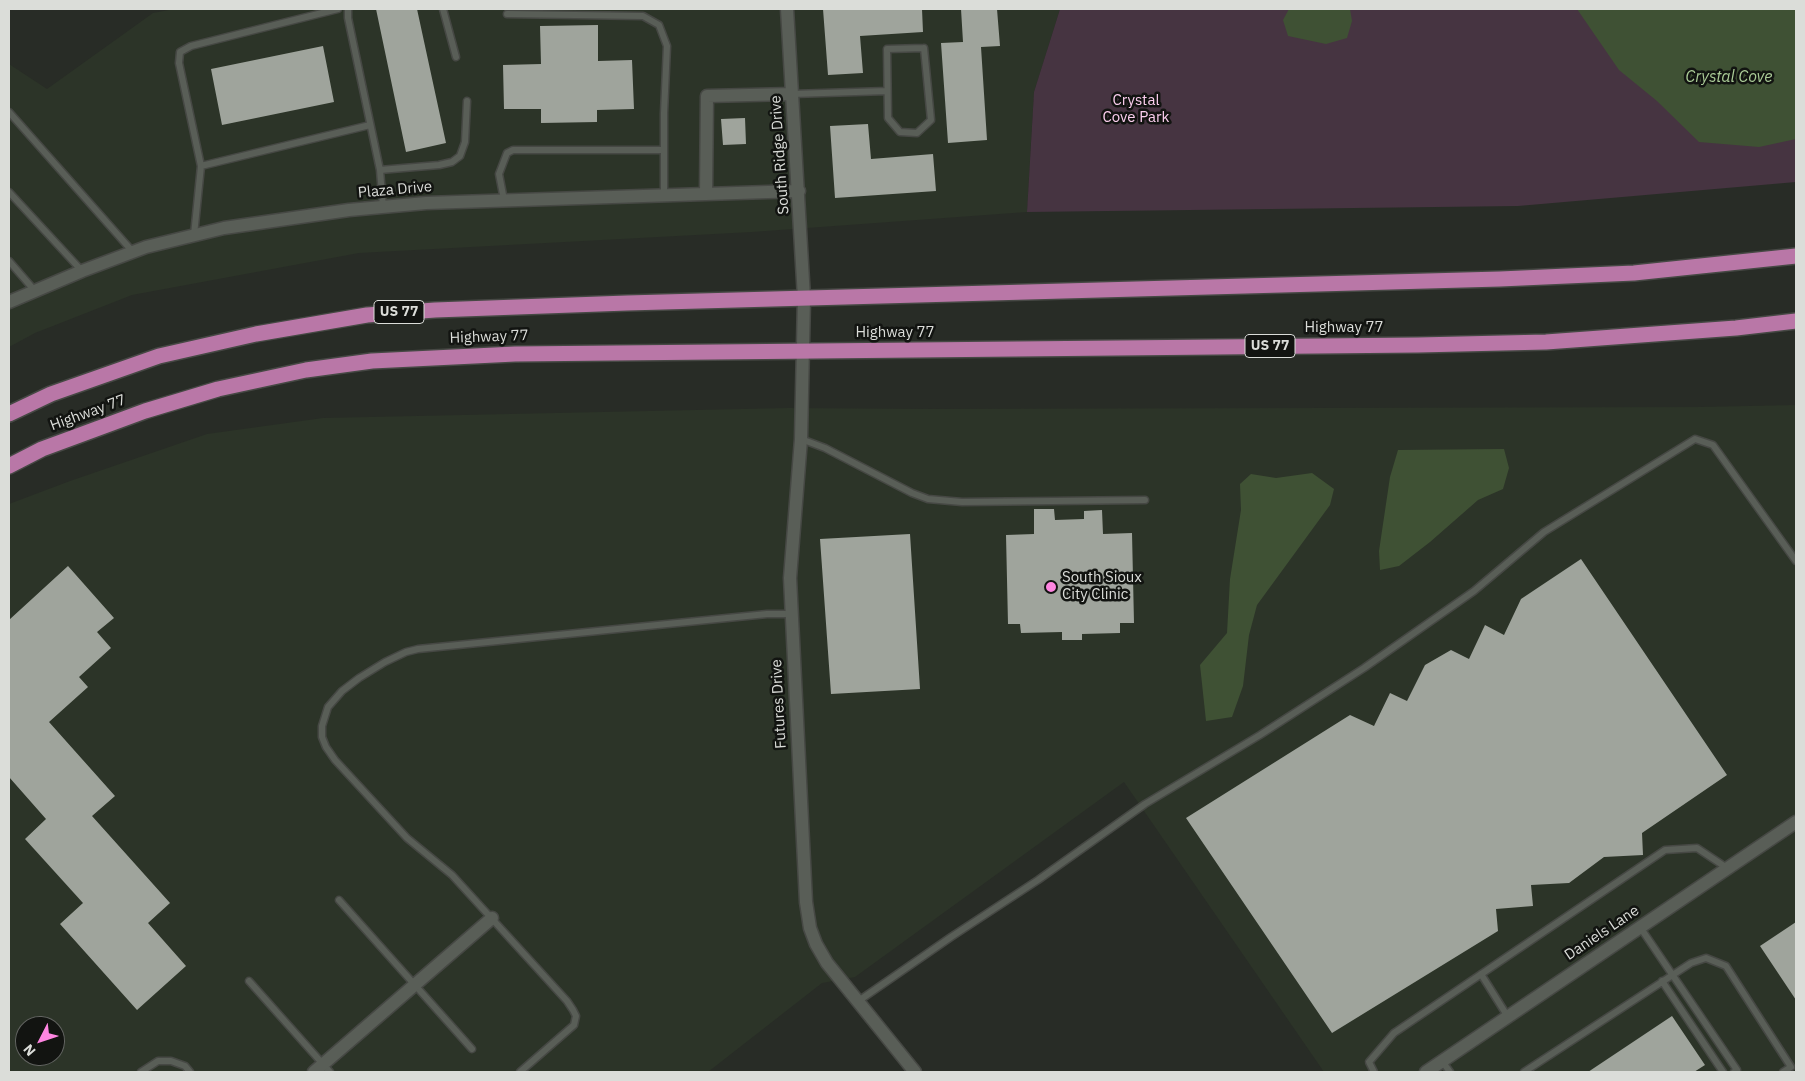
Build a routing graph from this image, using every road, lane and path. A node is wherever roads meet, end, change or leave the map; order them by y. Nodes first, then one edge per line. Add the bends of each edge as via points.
1 (338, 9) edge
2 (348, 9) edge
3 (443, 9) edge
4 (787, 9) edge
5 (507, 14) dead end
6 (456, 57) dead end
7 (887, 91) junction
8 (792, 94) junction
9 (466, 101) dead end
10 (9, 112) edge
11 (370, 125) junction
12 (664, 150) junction
13 (201, 166) junction
14 (380, 170) junction
15 (799, 191) junction
16 (9, 192) edge
17 (706, 194) junction
18 (664, 195) junction
19 (504, 200) junction
20 (383, 207) junction
21 (194, 235) junction
22 (133, 252) junction
23 (1796, 256) edge
24 (9, 261) edge
25 (82, 271) junction
26 (34, 291) junction
27 (804, 298) junction
28 (9, 302) edge
29 (1796, 321) edge
30 (802, 350) junction
31 (9, 414) edge
32 (800, 439) junction
33 (9, 466) edge
34 (1145, 500) dead end
35 (1796, 561) edge
36 (790, 614) junction
37 (1796, 822) edge
38 (1727, 868) junction
39 (339, 900) dead end
40 (492, 918) junction
41 (1640, 927) junction
42 (1481, 974) junction
43 (1672, 975) junction
44 (249, 980) dead end
45 (1662, 981) junction
46 (415, 985) junction
47 (857, 1002) junction
48 (1508, 1016) junction
49 (472, 1049) dead end
50 (1442, 1061) junction
51 (1794, 1065) edge
52 (322, 1070) edge
53 (1736, 1071) edge
54 (141, 1072) edge
55 (190, 1072) edge
56 (520, 1072) edge
57 (915, 1072) edge
58 (1374, 1072) edge
59 (1426, 1072) edge
60 (1450, 1072) edge
61 (1524, 1072) edge
62 (1723, 1072) edge
63 (1783, 1072) edge

1 - 13 lane via 191,46 180,52 179,62
2 - 11 lane
3 - 6 lane
4 - 8 street, South Ridge Drive
5 - 12 lane via 643,16 659,25 667,46
7 - 7 lane via 887,49 924,48 931,120 918,133 900,132 888,118
7 - 8 lane
8 - 15 street, South Ridge Drive
8 - 17 street via 707,96
9 - 14 lane via 465,142 460,156 439,165
10 - 22 lane
11 - 13 lane
11 - 14 lane
12 - 18 lane
12 - 19 lane via 513,150 507,153 499,174
13 - 21 lane
14 - 20 lane
15 - 17 street, Plaza Drive
15 - 27 street, South Ridge Drive
16 - 25 lane
17 - 18 street, Plaza Drive
18 - 19 street, Plaza Drive
19 - 20 street, Plaza Drive
20 - 21 street, Plaza Drive via 224,228
21 - 22 street, Plaza Drive
22 - 25 street, Plaza Drive
23 - 27 highway, Highway 77 / US 77 via 1634,273
24 - 26 lane
25 - 26 street, Plaza Drive
26 - 28 street, Plaza Drive
27 - 30 street, Futures Drive
27 - 31 highway, Highway 77 / US 77 via 367,315 256,334 159,356 51,394
29 - 30 highway, Highway 77 / US 77 via 1546,342
30 - 32 street, Futures Drive
30 - 33 highway, Highway 77 / US 77 via 452,356 372,361 306,370 218,389 145,411 42,449
32 - 34 lane via 928,499 962,502
32 - 36 street, Futures Drive via 791,546
35 - 47 lane via 1713,445 1695,438 1544,532 1474,591 1364,668 1145,804
36 - 40 lane via 418,649 385,662 342,692 328,708 322,726 326,747 407,838 452,875
36 - 47 street, Futures Drive via 807,915 818,949
37 - 38 street, Daniels Lane
38 - 41 street, Daniels Lane
38 - 42 lane via 1697,848 1664,850
39 - 46 lane
40 - 46 street
40 - 56 lane via 567,1001 576,1016 574,1025
41 - 43 lane
41 - 48 street, Daniels Lane
42 - 48 lane
42 - 58 lane via 1394,1033 1369,1062
43 - 45 lane
43 - 51 lane via 1706,958 1726,966
43 - 53 lane
44 - 52 lane
45 - 61 lane
45 - 62 lane
46 - 49 lane
46 - 52 street
47 - 57 street, Futures Drive
48 - 50 street, Daniels Lane
50 - 59 street, Daniels Lane
50 - 60 lane
51 - 63 lane
54 - 55 lane via 158,1061 171,1061 185,1066

